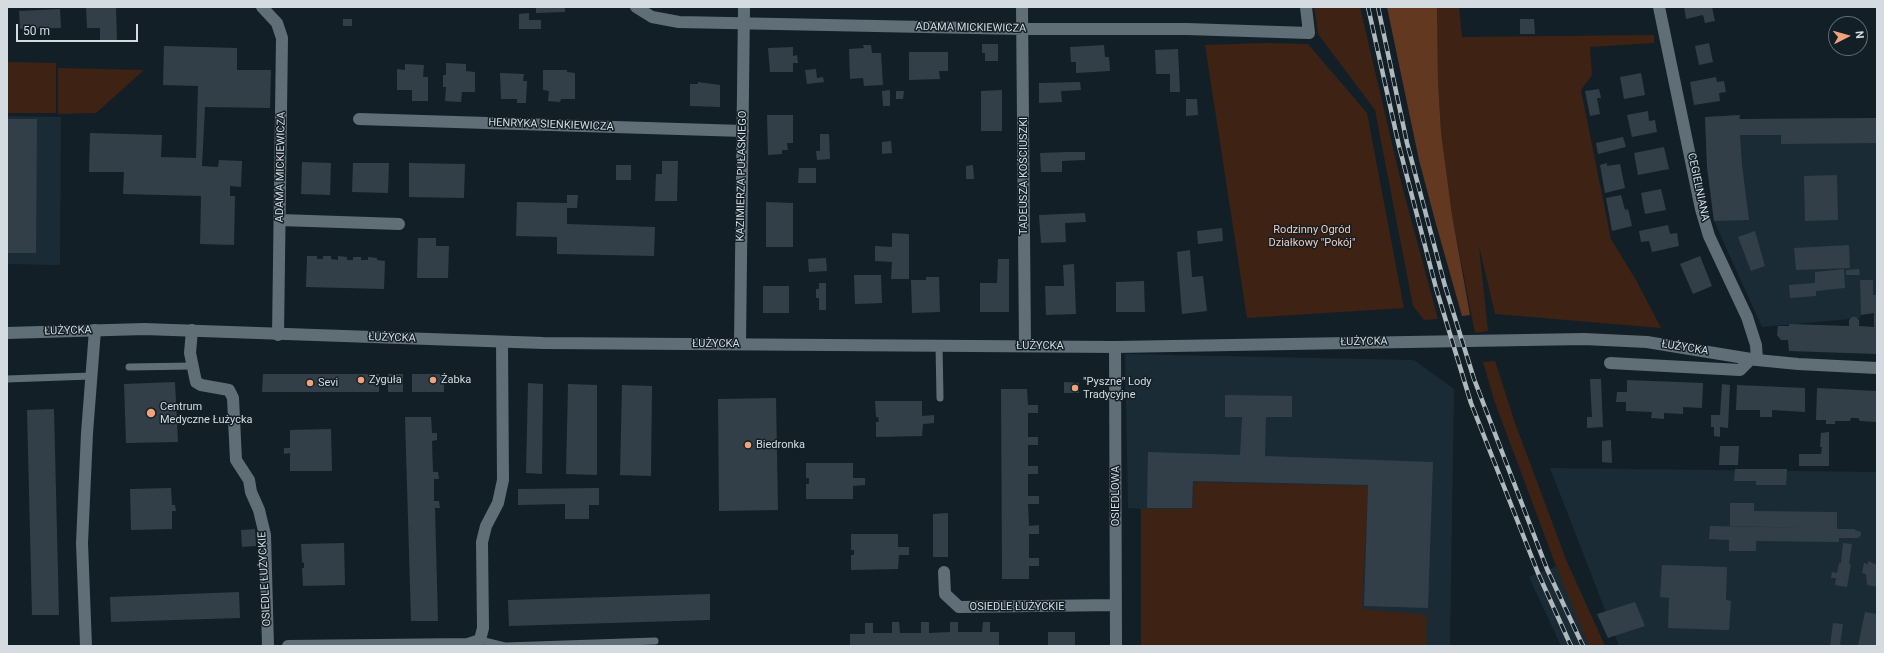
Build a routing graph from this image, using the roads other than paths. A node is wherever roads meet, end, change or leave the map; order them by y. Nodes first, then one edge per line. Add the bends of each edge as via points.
1 (262, 7) edge
2 (636, 7) edge
3 (744, 7) edge
4 (1022, 7) edge
5 (1306, 7) edge
6 (1659, 7) edge
7 (744, 23) junction
8 (1022, 29) junction
9 (359, 120) dead end
10 (743, 132) junction
11 (280, 220) junction
12 (400, 224) dead end
13 (95, 330) junction
14 (192, 330) junction
15 (7, 333) edge
16 (278, 335) junction
17 (502, 342) junction
18 (740, 344) junction
19 (939, 345) junction
20 (1025, 346) junction
21 (1115, 347) junction
22 (1754, 359) junction
23 (1610, 364) dead end
24 (192, 366) junction
25 (129, 367) dead end
26 (1877, 368) edge
27 (91, 376) junction
28 (7, 379) edge
29 (940, 398) dead end
30 (944, 572) dead end
31 (1116, 605) junction
32 (480, 640) junction
33 (651, 643) edge
34 (591, 645) edge
35 (86, 646) edge
36 (268, 646) edge
37 (288, 646) edge
38 (1116, 646) edge

1 - 11 street, ADAMA MICKIEWICZA via 277,23 282,38
2 - 7 street, ADAMA MICKIEWICZA via 652,17 679,22
3 - 7 street, KAZIMIERZA PUŁASKIEGO
4 - 8 street, TADEUSZA KOŚCIUSZKI
5 - 8 street, ADAMA MICKIEWICZA via 1308,33 1187,29
6 - 22 street, CEGIELNIANA via 1707,229 1747,318 1756,345
7 - 8 street, ADAMA MICKIEWICZA
7 - 10 street, KAZIMIERZA PUŁASKIEGO
8 - 20 street, TADEUSZA KOŚCIUSZKI
9 - 10 street, HENRYKA SIENKIEWICZA
10 - 18 street, KAZIMIERZA PUŁASKIEGO
11 - 12 street
11 - 16 street, ADAMA MICKIEWICZA
13 - 14 street, ŁUŻYCKA
13 - 15 street, ŁUŻYCKA
13 - 27 street
14 - 16 street, ŁUŻYCKA
14 - 24 street, OSIEDLE ŁUŻYCKIE
16 - 17 street, ŁUŻYCKA
17 - 18 street, ŁUŻYCKA
17 - 32 street via 503,480 498,503 486,526 482,542 483,628
18 - 19 street, ŁUŻYCKA
19 - 20 street, ŁUŻYCKA
19 - 29 lane
20 - 21 street, ŁUŻYCKA
21 - 22 street, ŁUŻYCKA via 1584,339 1647,342
21 - 31 street, OSIEDLOWA
22 - 23 street via 1740,370
22 - 26 street, ŁUŻYCKA
24 - 25 lane
24 - 36 street, OSIEDLE ŁUŻYCKIE via 196,382 201,386 223,388 231,393 236,460 249,480 265,535
27 - 28 lane
27 - 35 street via 82,543
30 - 31 street, OSIEDLE ŁUŻYCKIE via 945,594 959,607
31 - 38 street, OSIEDLOWA
32 - 34 lane via 505,646
32 - 37 street via 468,644
33 - 34 lane

